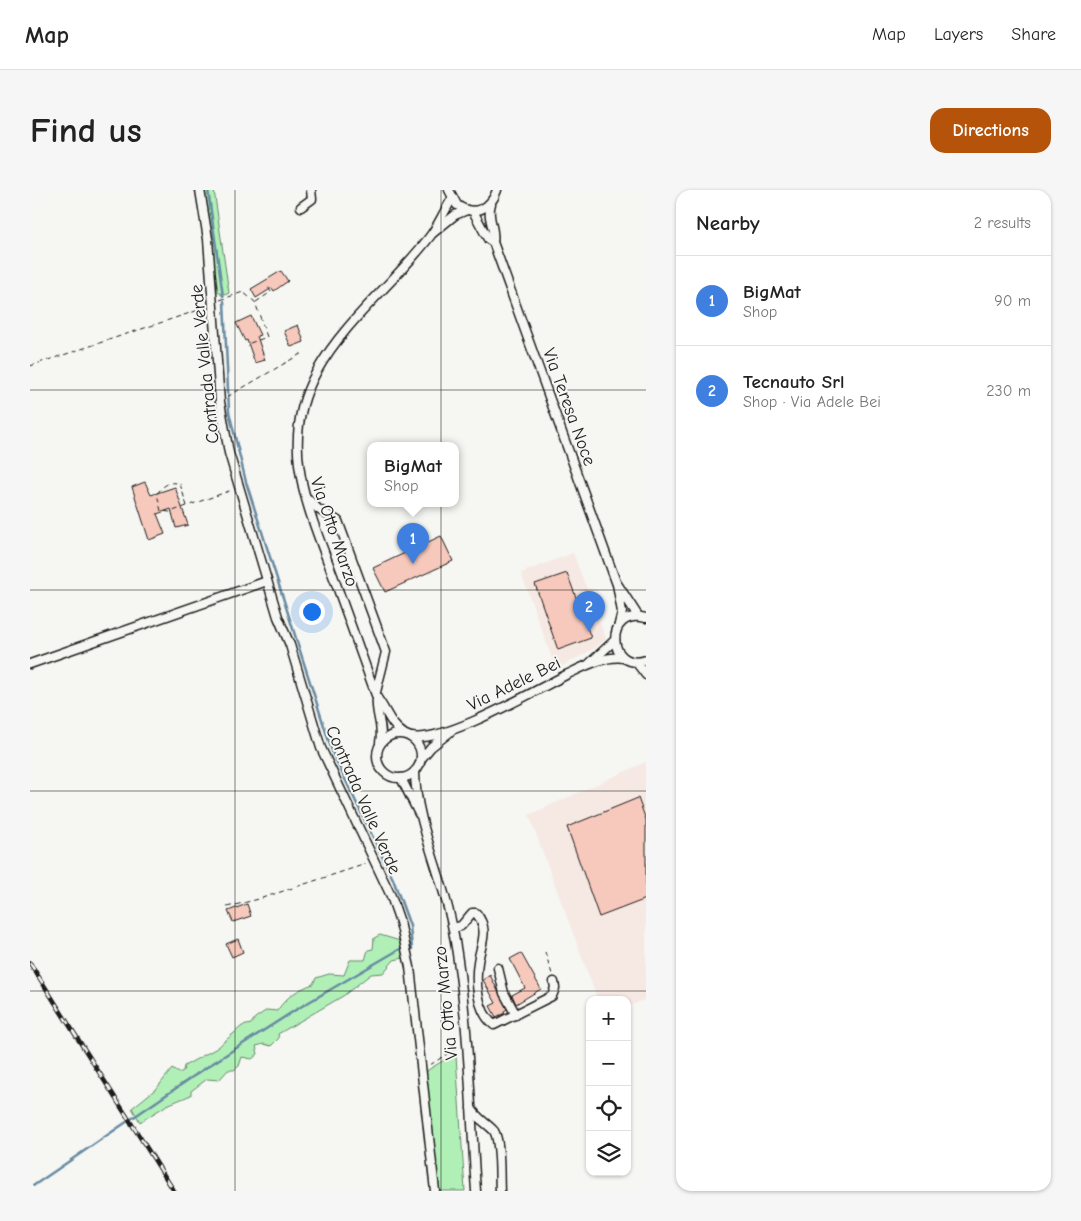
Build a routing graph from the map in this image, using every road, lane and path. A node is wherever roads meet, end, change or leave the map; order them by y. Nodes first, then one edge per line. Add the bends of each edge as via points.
1 (200, 190) edge
2 (311, 190) edge
3 (449, 190) edge
4 (497, 190) edge
5 (452, 199) junction
6 (491, 202) junction
7 (301, 207) dead end
8 (470, 211) junction
9 (432, 234) junction
10 (493, 242) junction
11 (268, 287) dead end
12 (223, 299) dead end
13 (255, 302) junction
14 (214, 307) junction
15 (250, 343) dead end
16 (304, 352) dead end
17 (30, 366) edge
18 (224, 397) dead end
19 (240, 488) junction
20 (304, 496) junction
21 (187, 506) junction
22 (267, 582) junction
23 (616, 582) junction
24 (642, 617) edge
25 (618, 626) junction
26 (615, 640) junction
27 (624, 658) junction
28 (646, 660) edge
29 (636, 662) junction
30 (30, 664) edge
31 (588, 664) junction
32 (646, 675) edge
33 (377, 696) junction
34 (452, 730) junction
35 (408, 735) junction
36 (380, 744) junction
37 (421, 760) junction
38 (415, 771) junction
39 (401, 778) junction
40 (421, 816) junction
41 (374, 861) junction
42 (227, 907) dead end
43 (453, 928) junction
44 (545, 952) dead end
45 (498, 968) dead end
46 (554, 982) joint
47 (516, 1015) junction
48 (467, 1046) junction
49 (421, 1070) junction
50 (470, 1107) junction
51 (436, 1191) edge
52 (476, 1191) edge
53 (500, 1191) edge

1 - 14 street, Contrada Valle Verde
2 - 7 street via 310,202
3 - 5 street
4 - 6 street
5 - 8 street
5 - 9 street, Via Otto Marzo
6 - 8 street, Via Otto Marzo via 486,208
6 - 10 street, Via Teresa Noce via 488,212
8 - 9 street, Via Otto Marzo via 455,215
8 - 10 street, Via Teresa Noce
9 - 20 street, Via Otto Marzo via 340,338 313,380 303,405 297,439 298,469
10 - 23 street, Via Teresa Noce
11 - 13 path via 271,292
12 - 13 path via 243,292
13 - 15 path via 267,337
14 - 17 path
14 - 19 street, Contrada Valle Verde via 220,402
16 - 18 path
19 - 21 path
19 - 22 street, Contrada Valle Verde
20 - 33 street, Via Otto Marzo
20 - 33 street via 338,521 386,652
21 - 21 path via 170,512 161,511 157,494 160,488 175,482 180,484
22 - 30 street
22 - 41 street, Contrada Valle Verde via 321,748
23 - 24 street, Via Teresa Noce
23 - 25 street, Via Teresa Noce via 622,612
24 - 25 street via 627,619
25 - 26 street, Via Teresa Noce
26 - 27 street
26 - 31 street, Via Adele Bei
27 - 29 street
27 - 31 street, Via Adele Bei
28 - 29 street
29 - 32 street
31 - 34 street, Via Adele Bei
33 - 35 street, Via Otto Marzo via 395,728
33 - 36 street, Via Otto Marzo via 375,710 382,733
34 - 35 street via 420,738
34 - 37 street
35 - 36 street via 390,735
35 - 37 street via 420,747
36 - 39 street via 377,758 382,770
37 - 38 street
38 - 39 street
38 - 40 street, Via Otto Marzo
39 - 40 street, Via Otto Marzo
40 - 43 street, Via Otto Marzo
41 - 42 path
41 - 49 street, Contrada Valle Verde via 391,896 405,942
43 - 47 street via 461,926 472,913 481,918 485,932 478,970 481,1008 494,1025
43 - 48 street, Via Otto Marzo
44 - 46 path
45 - 47 street via 504,993
46 - 47 street via 552,996
48 - 49 path via 457,1047
48 - 50 street, Via Otto Marzo
49 - 51 street, Contrada Valle Verde
50 - 52 street, Via Otto Marzo
50 - 53 street via 497,1138

